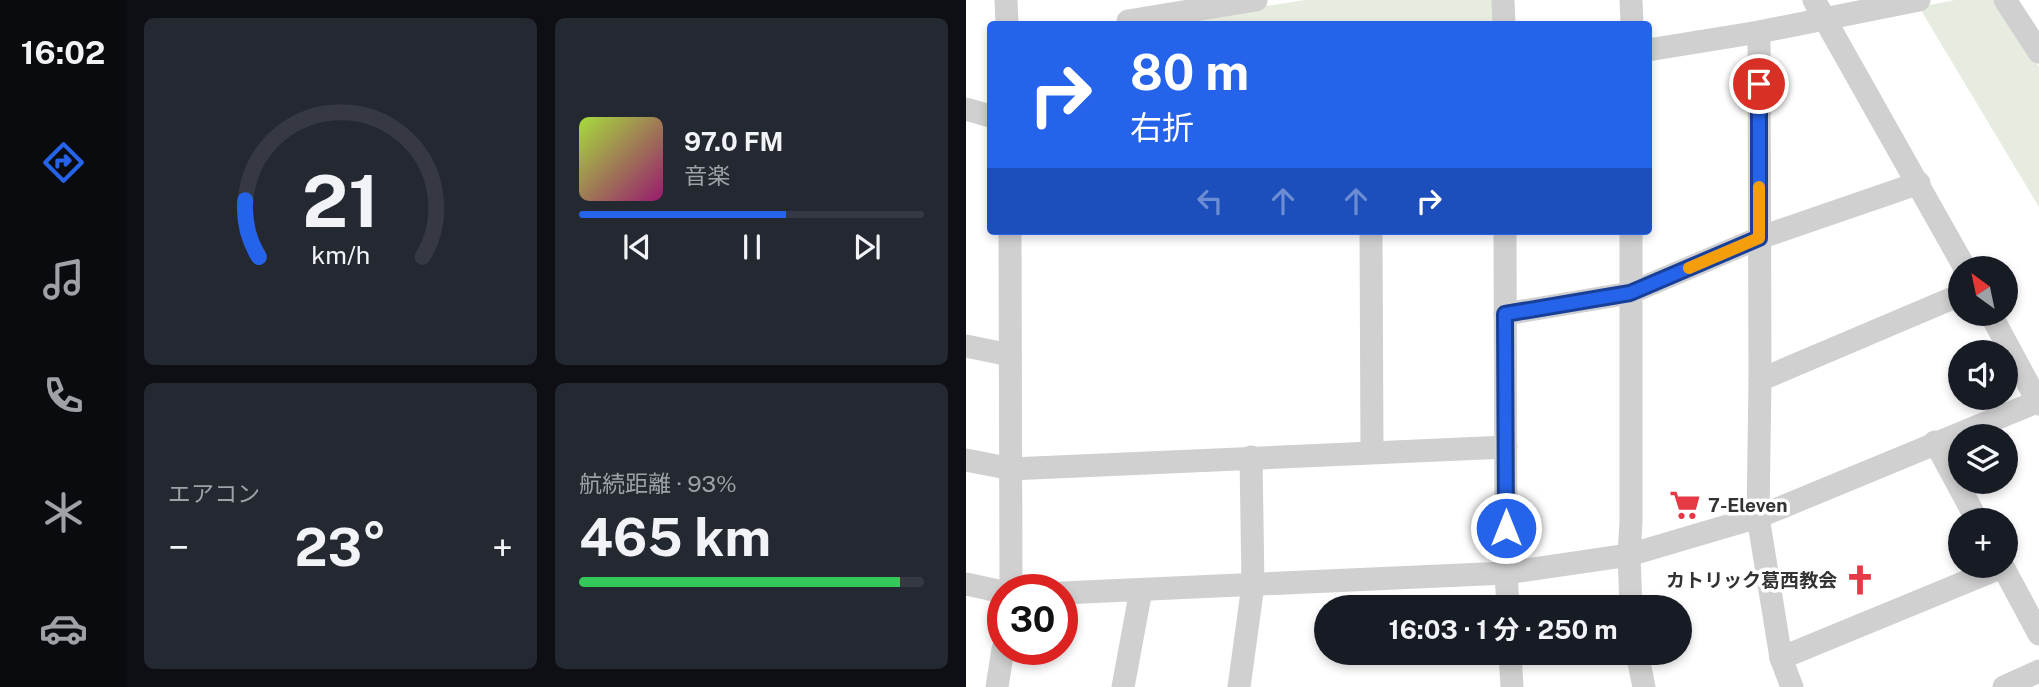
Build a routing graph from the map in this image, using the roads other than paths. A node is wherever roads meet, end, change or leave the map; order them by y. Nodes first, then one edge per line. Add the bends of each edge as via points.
1 (1006, 0) edge
2 (1256, 0) edge
3 (1503, 0) edge
4 (1631, 0) edge
5 (1919, 0) edge
6 (2005, 0) edge
7 (1819, 9) edge
8 (1128, 15) edge
9 (1007, 21) edge
10 (1504, 21) edge
11 (1632, 21) edge
12 (1759, 32) junction
13 (2036, 40) edge
14 (1652, 49) edge
15 (966, 110) edge
16 (987, 115) edge
17 (1919, 183) junction
18 (1010, 235) edge
19 (1371, 235) edge
20 (1505, 235) edge
21 (1631, 235) edge
22 (1759, 238) junction
23 (1959, 256) edge
24 (1630, 293) junction
25 (1948, 300) edge
26 (1505, 314) junction
27 (1997, 326) edge
28 (966, 346) edge
29 (1010, 355) junction
30 (1760, 380) junction
31 (2038, 402) edge
32 (1935, 442) junction
33 (1506, 447) junction
34 (1372, 453) junction
35 (1251, 457) junction
36 (966, 460) edge
37 (1012, 469) junction
38 (1971, 508) edge
39 (1758, 517) junction
40 (1629, 555) junction
41 (1506, 573) junction
42 (1011, 574) edge
43 (1973, 578) edge
44 (2010, 578) edge
45 (966, 584) edge
46 (1253, 585) junction
47 (987, 589) edge
48 (1141, 590) junction
49 (1078, 592) edge
50 (1507, 595) edge
51 (1631, 595) edge
52 (2033, 611) edge
53 (2039, 634) edge
54 (1781, 659) junction
55 (1000, 665) edge
56 (1511, 665) edge
57 (1639, 665) edge
58 (2039, 671) edge
59 (996, 687) edge
60 (1123, 687) edge
61 (1239, 687) edge
62 (1512, 687) edge
63 (1644, 687) edge
64 (1793, 687) edge
65 (2004, 687) edge

1 - 9 street
2 - 8 street
3 - 10 street
4 - 11 street
5 - 7 street
6 - 13 street
7 - 12 street
7 - 17 street
12 - 14 street
12 - 22 street
15 - 16 street
17 - 22 street
17 - 23 street
18 - 29 street
19 - 34 street
20 - 26 street
21 - 24 street
22 - 24 street
22 - 30 street
24 - 26 street
24 - 40 street
25 - 30 street
26 - 33 street
27 - 31 street
28 - 29 street
29 - 37 street
30 - 39 street
31 - 32 street
32 - 38 street
32 - 39 street
33 - 34 street
33 - 41 street
34 - 35 street
35 - 37 street
35 - 46 street
36 - 37 street
37 - 42 street
39 - 40 street
39 - 54 street
40 - 41 street
40 - 51 street
41 - 46 street
41 - 50 street
43 - 54 street
44 - 52 street
45 - 47 street
46 - 48 street
46 - 61 street
48 - 49 street
48 - 60 street
52 - 53 street
54 - 64 street
55 - 59 street
56 - 62 street
57 - 63 street
58 - 65 street

